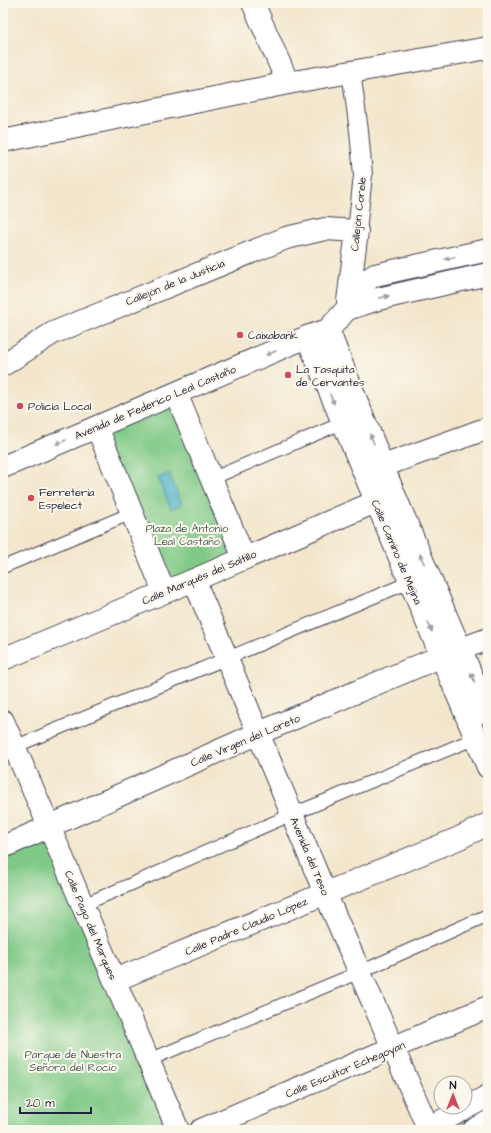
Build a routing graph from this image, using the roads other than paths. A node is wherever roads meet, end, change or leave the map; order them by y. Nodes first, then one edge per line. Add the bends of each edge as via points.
1 (253, 3) edge
2 (488, 48) edge
3 (351, 71) junction
4 (288, 83) junction
5 (3, 141) edge
6 (356, 231) junction
7 (488, 250) edge
8 (488, 274) edge
9 (347, 309) junction
10 (328, 330) junction
11 (307, 337) junction
12 (3, 365) edge
13 (176, 394) junction
14 (342, 423) junction
15 (97, 427) junction
16 (488, 428) edge
17 (382, 466) junction
18 (3, 467) edge
19 (211, 479) junction
20 (384, 498) junction
21 (132, 512) junction
22 (244, 558) junction
23 (3, 567) edge
24 (194, 580) junction
25 (410, 582) junction
26 (164, 592) junction
27 (488, 639) edge
28 (452, 653) junction
29 (227, 658) junction
30 (3, 659) edge
31 (488, 714) edge
32 (3, 721) edge
33 (259, 733) junction
34 (476, 738) junction
35 (14, 747) junction
36 (488, 767) edge
37 (293, 814) junction
38 (488, 824) edge
39 (49, 826) junction
40 (3, 847) edge
41 (326, 893) junction
42 (83, 905) junction
43 (488, 914) edge
44 (360, 972) junction
45 (115, 980) junction
46 (488, 1007) edge
47 (394, 1048) junction
48 (149, 1060) junction
49 (488, 1096) edge
50 (488, 1122) edge
51 (178, 1130) edge
52 (201, 1130) edge
53 (428, 1130) edge
54 (474, 1130) edge

1 - 4 street
2 - 3 street
3 - 4 street
3 - 6 street, Callejón Corele via 363,175
4 - 5 street
6 - 9 street, Callejón Corele
6 - 12 street, Callejón de la Justicia via 325,229 286,238 53,333
7 -> 9 street via 375,275 352,295
9 -> 8 street via 378,299
9 - 10 street
10 - 11 street, Avenida de Federico Leal Castaño
17 -> 10 street, Calle Camino de Mejina
11 -> 13 street, Avenida de Federico Leal Castaño
11 -> 14 street, Calle Camino de Mejina
13 - 15 street, Avenida de Federico Leal Castaño
13 - 19 street
14 - 19 lane
14 - 20 street, Calle Camino de Mejina
15 -> 18 street, Avenida de Federico Leal Castaño
15 - 21 street
16 - 17 street
17 - 20 street, Calle Camino de Mejina
19 - 22 street
20 - 22 street, Calle Marqués del Saltillo
20 - 25 street, Calle Camino de Mejina
28 -> 20 street, Calle Camino de Mejina
21 - 23 lane
21 - 26 street
22 - 24 street, Calle Marqués del Saltillo
24 - 26 street, Calle Marqués del Saltillo
24 - 29 street, Avenida del Teso
25 -> 28 street, Calle Camino de Mejina
25 - 29 lane
26 - 30 street, Calle Marqués del Saltillo
27 - 28 street, Calle Virgen del Loreto
31 -> 28 street, Calle Camino de Mejina
28 - 33 street, Calle Virgen del Loreto
28 - 34 street, Calle Camino de Mejina
29 - 33 street, Avenida del Teso
29 - 35 lane
32 - 35 street, Calle Pago del Marques
33 - 37 street, Avenida del Teso
33 - 39 street, Calle Virgen del Loreto
34 - 36 street, Calle Camino de Mejina
34 - 37 lane
35 - 39 street, Calle Pago del Marques
37 - 41 street, Avenida del Teso
37 - 42 lane
38 - 41 street, Calle Padre Claudio López via 458,839
39 - 40 street, Calle Virgen del Loreto
39 - 42 street, Calle Pago del Marques
41 - 44 street, Avenida del Teso
41 - 45 street, Calle Padre Claudio López
42 - 45 street, Calle Pago del Marques
43 - 44 lane
44 - 47 street, Avenida del Teso
44 - 48 lane
45 - 48 street, Calle Pago del Marques
46 - 47 street, Calle Escultor Echegoyan
47 - 52 street, Calle Escultor Echegoyan
47 - 53 street, Avenida del Teso
48 - 51 street, Calle Pago del Marques
49 - 53 street
50 - 54 street

